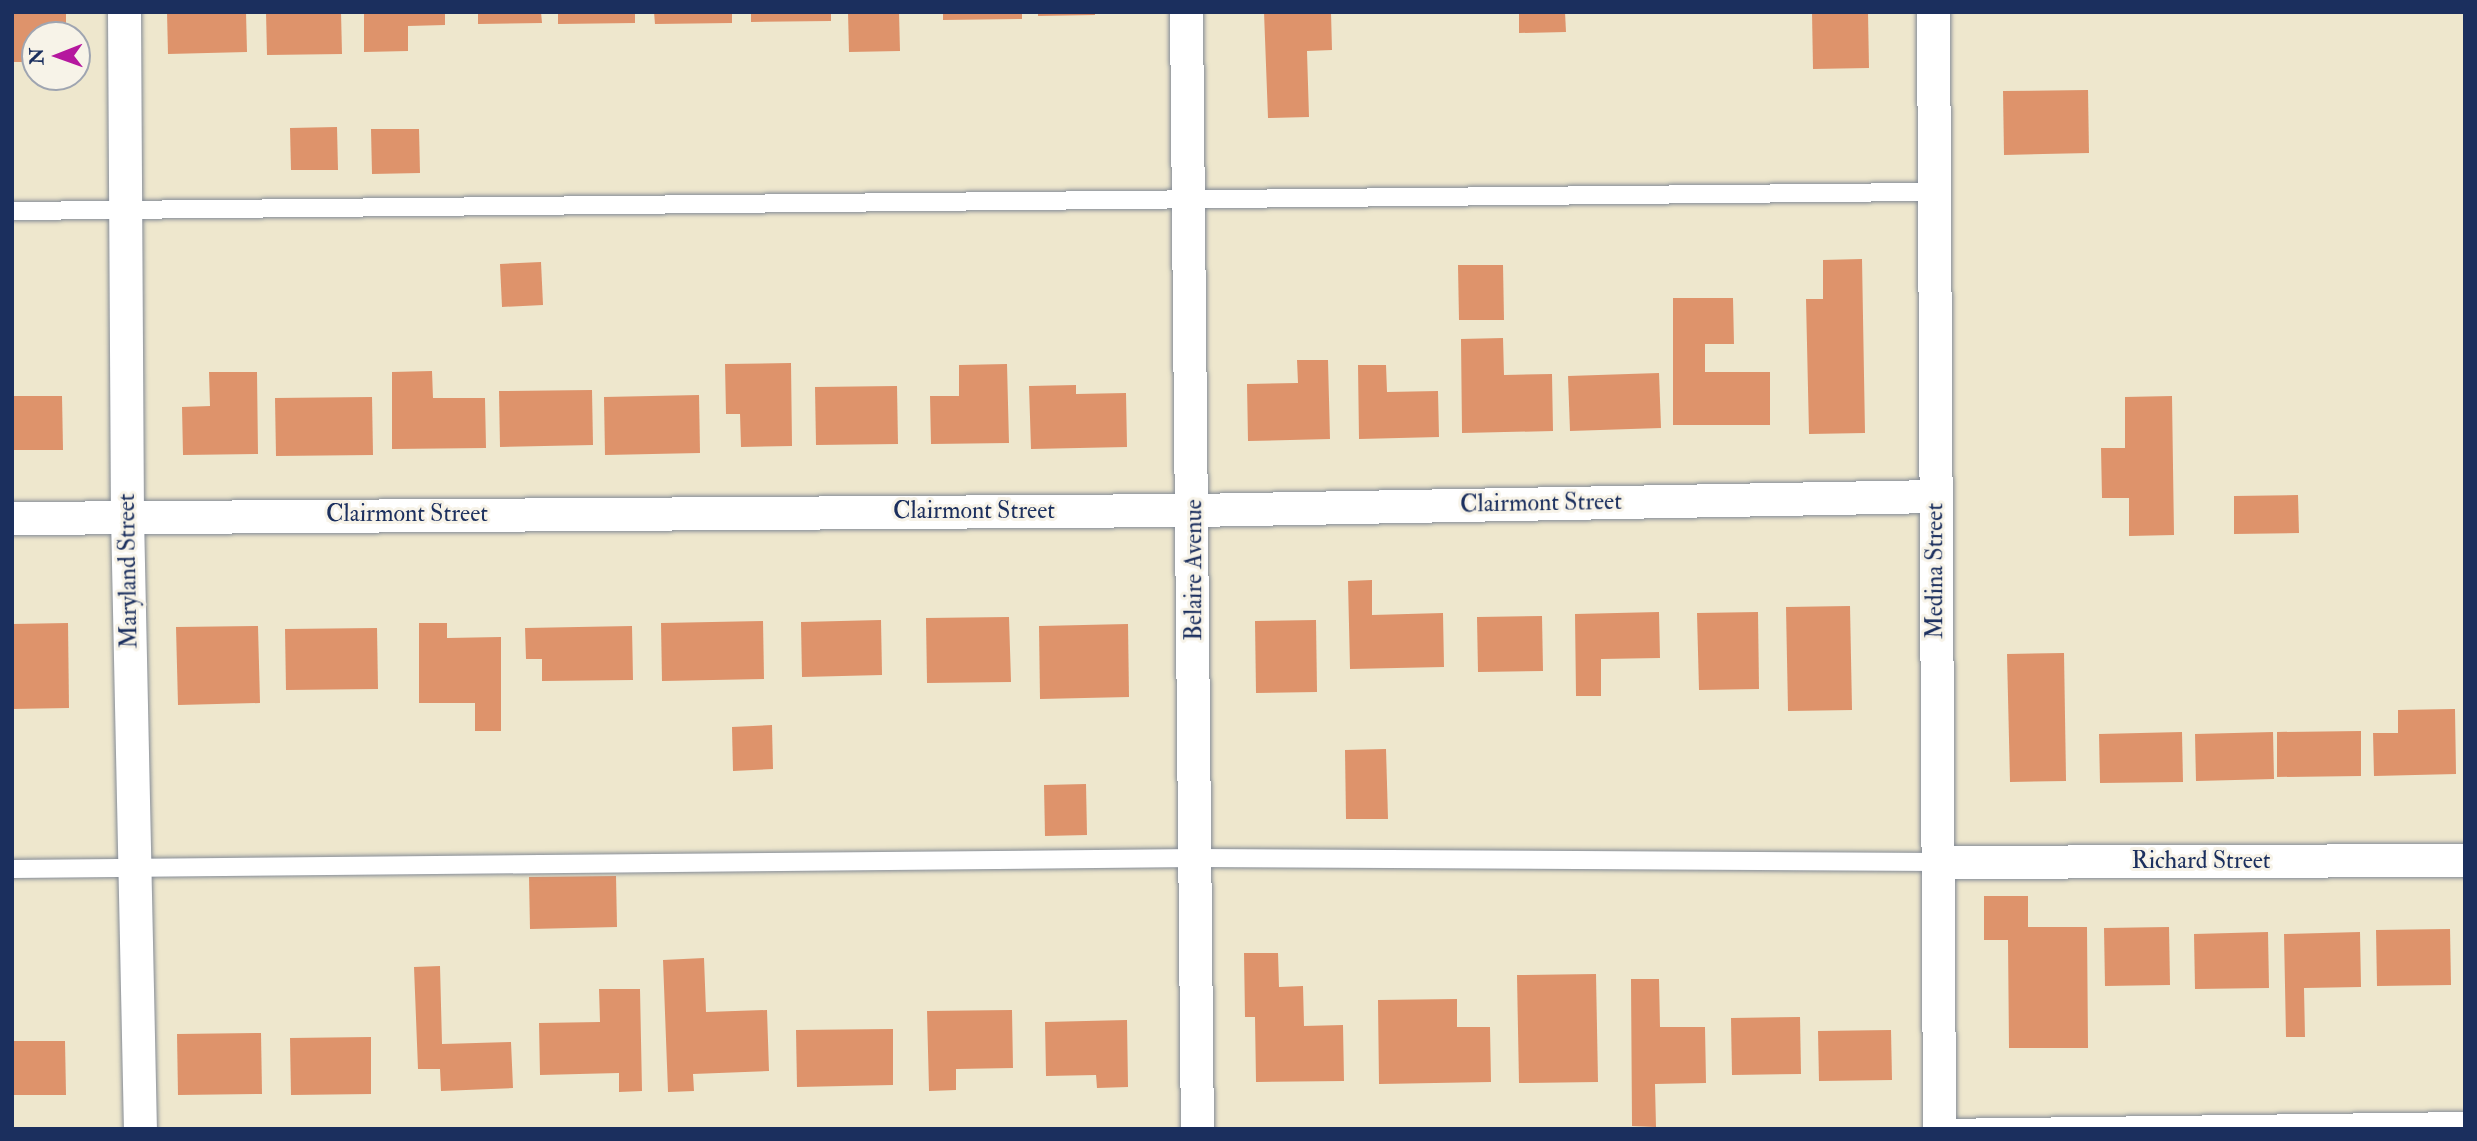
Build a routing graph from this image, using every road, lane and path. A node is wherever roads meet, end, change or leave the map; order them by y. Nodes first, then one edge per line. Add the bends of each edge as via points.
1 (124, 12) edge
2 (1186, 12) edge
3 (1933, 12) edge
4 (1933, 192) junction
5 (1189, 199) junction
6 (125, 210) junction
7 (12, 211) edge
8 (1935, 496) junction
9 (1193, 510) junction
10 (127, 516) junction
11 (12, 518) edge
12 (1196, 858) junction
13 (2465, 860) edge
14 (1938, 862) junction
15 (134, 868) junction
16 (12, 869) edge
17 (2465, 1121) edge
18 (1938, 1128) edge
19 (140, 1129) edge
20 (1197, 1129) edge

1 - 6 street, Maryland Street
2 - 5 street, Belaire Avenue
3 - 4 street, Medina Street
4 - 5 lane
4 - 8 street, Medina Street
5 - 6 lane
5 - 9 street, Belaire Avenue
6 - 7 lane
6 - 10 street, Maryland Street
8 - 9 street, Clairmont Street
8 - 14 street, Medina Street
9 - 10 street, Clairmont Street
9 - 12 street, Belaire Avenue
10 - 11 street, Clairmont Street
10 - 15 street, Maryland Street
12 - 14 lane
12 - 15 lane
12 - 20 street, Belaire Avenue
13 - 14 street, Richard Street
14 - 18 street, Medina Street
15 - 16 lane
15 - 19 street, Maryland Street
17 - 18 lane

